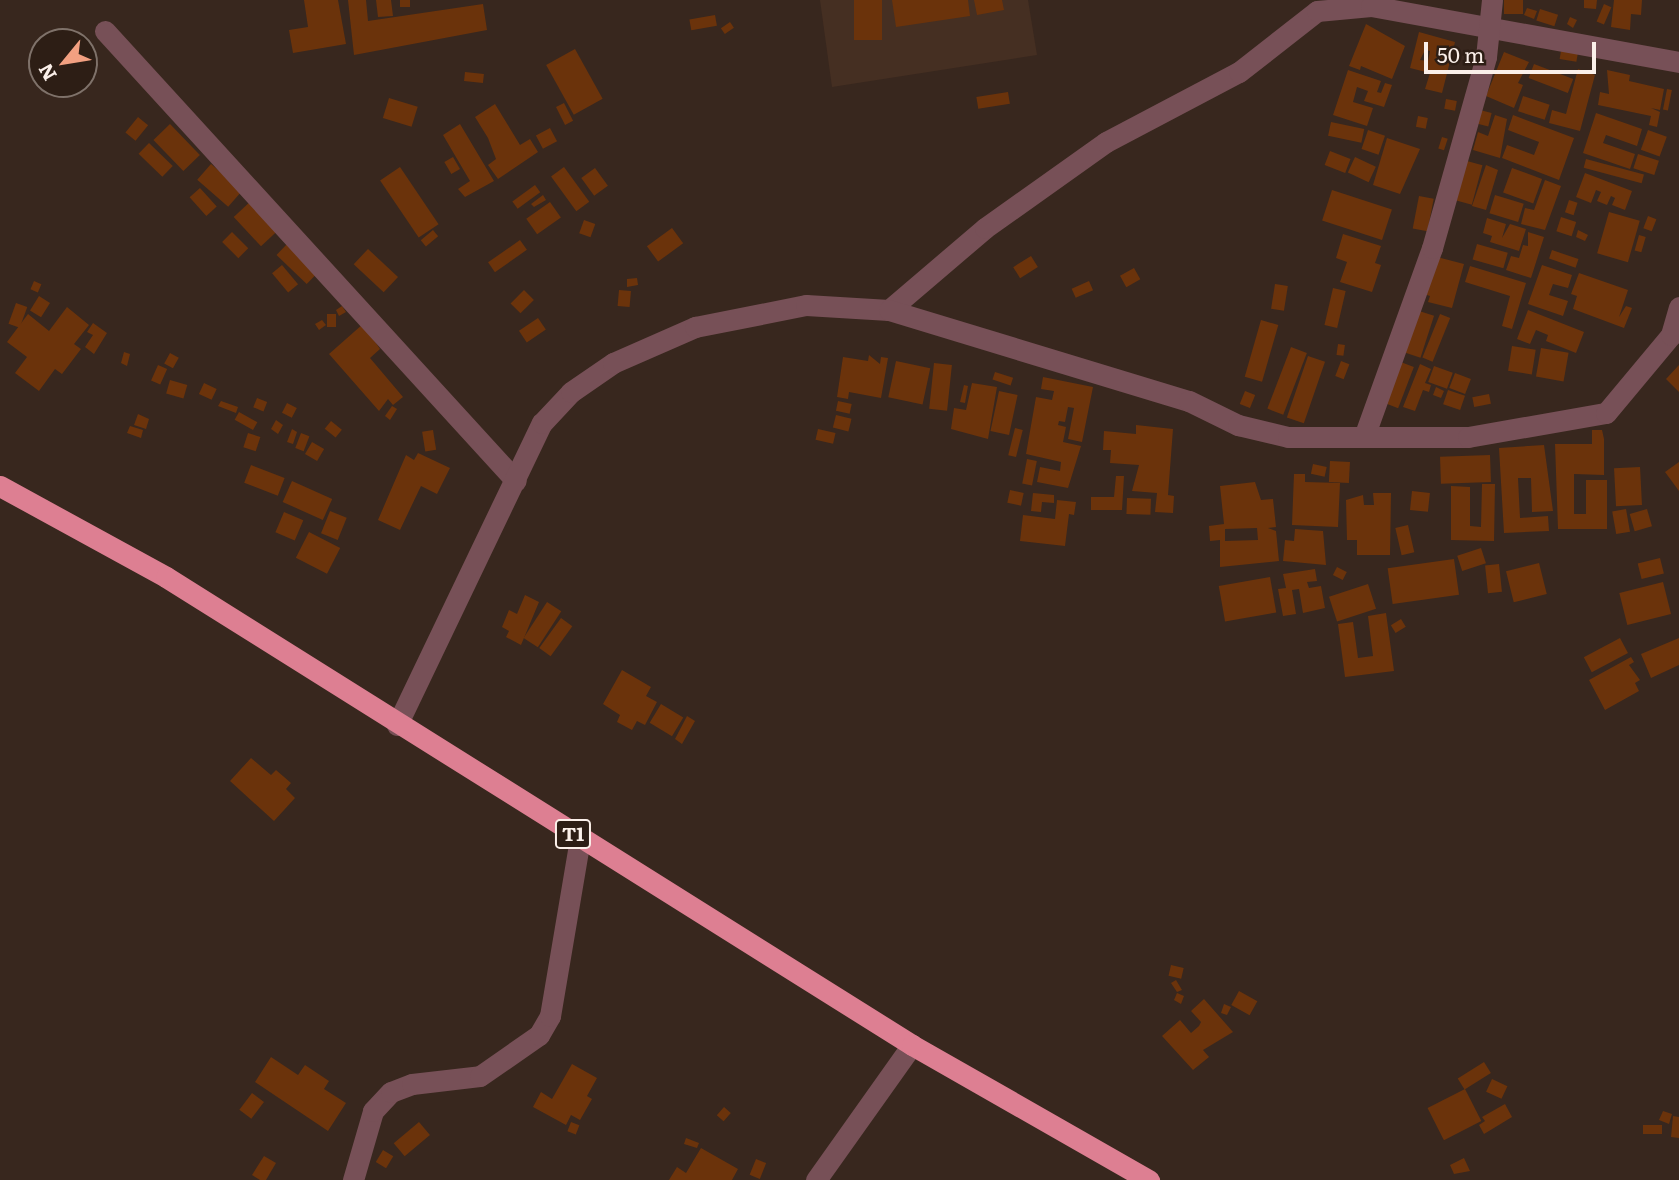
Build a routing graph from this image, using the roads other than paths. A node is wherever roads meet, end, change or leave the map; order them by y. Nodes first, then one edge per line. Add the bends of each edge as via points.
1 (1492, 0) edge
2 (1491, 28) junction
3 (105, 31) dead end
4 (1679, 62) edge
5 (1679, 307) edge
6 (889, 310) junction
7 (1365, 434) junction
8 (516, 481) junction
9 (0, 486) edge
10 (397, 725) junction
11 (580, 839) junction
12 (912, 1045) junction
13 (353, 1180) edge
14 (816, 1180) edge
15 (1149, 1180) edge

1 - 2 street
2 - 4 street
2 - 6 street via 1371,6 1317,11 1239,72 1106,142 985,229
2 - 7 street via 1432,248
3 - 8 street
5 - 7 street via 1671,335 1606,413 1468,437
6 - 7 street via 1189,401 1238,425 1288,437
6 - 8 street via 806,305 695,327 613,363 571,392 542,423
8 - 10 street
9 - 10 highway, T1 via 166,577
10 - 11 highway, T1
11 - 12 highway, T1
11 - 13 street via 550,1016 539,1035 480,1076 412,1084 391,1092 373,1111
12 - 14 street
12 - 15 highway, T1

